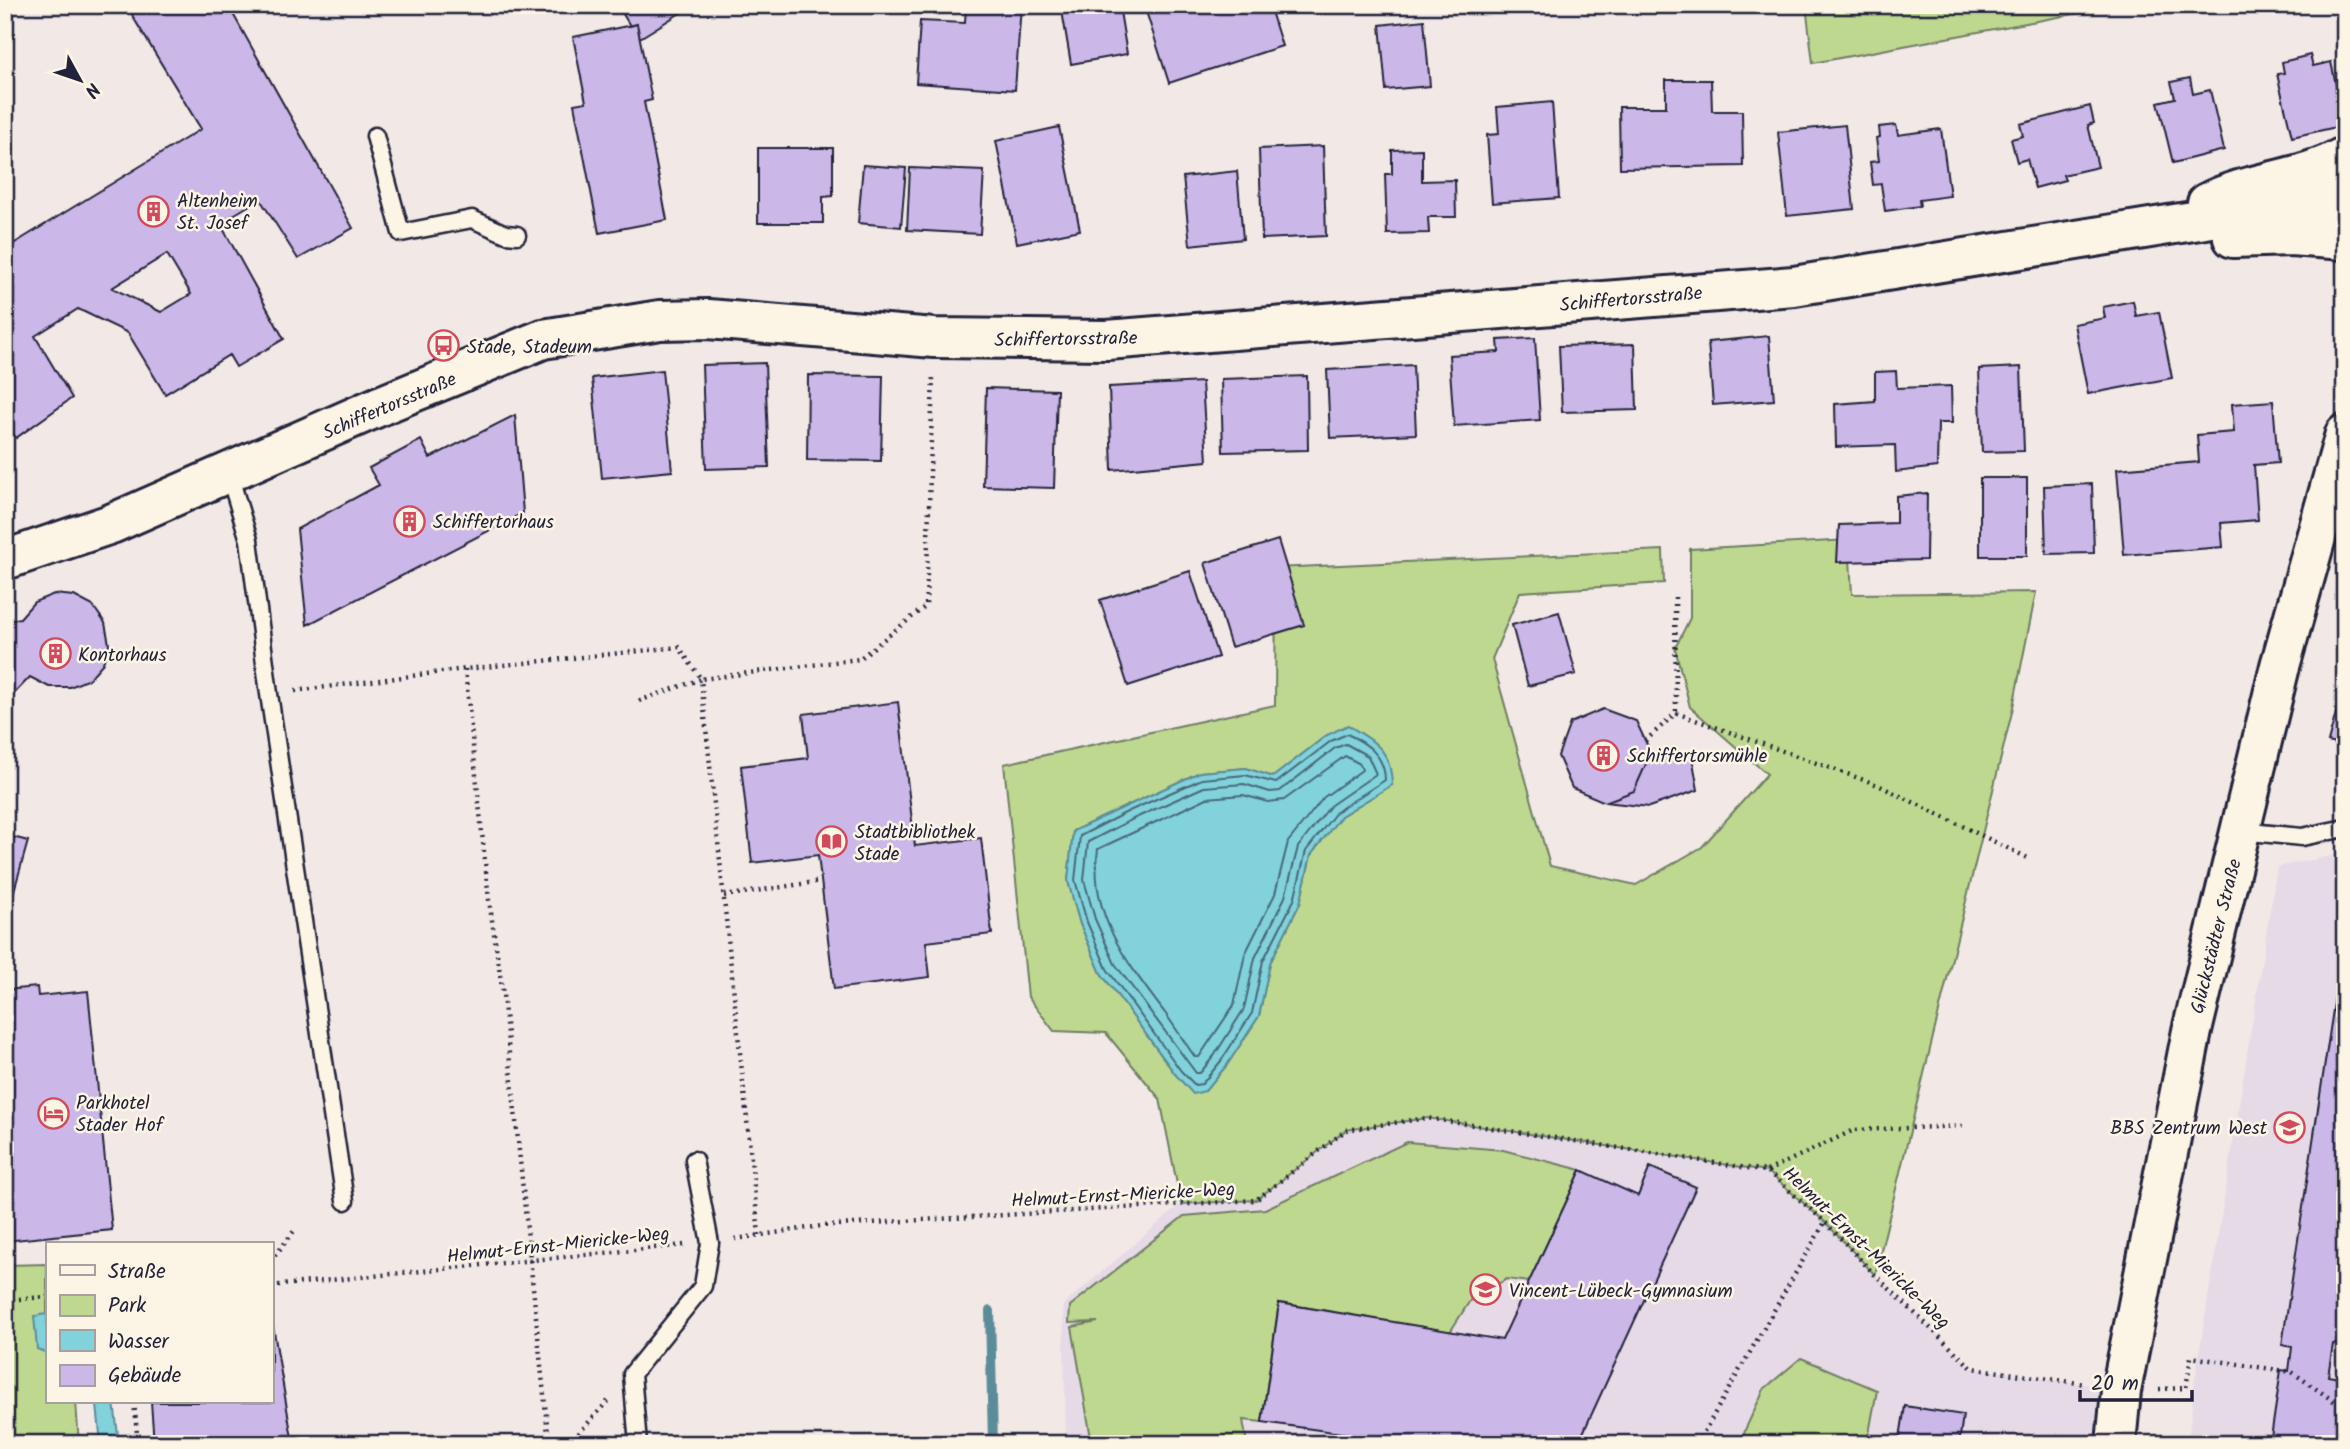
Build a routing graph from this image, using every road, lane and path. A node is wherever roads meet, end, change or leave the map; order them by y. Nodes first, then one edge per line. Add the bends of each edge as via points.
1 (374, 135) dead end
2 (2345, 156) edge
3 (2345, 198) edge
4 (2165, 226) junction
5 (517, 235) dead end
6 (2345, 240) edge
7 (934, 338) junction
8 (2345, 434) edge
9 (229, 474) junction
10 (5, 560) edge
11 (1675, 597) dead end
12 (465, 669) junction
13 (701, 679) junction
14 (269, 694) junction
15 (639, 702) dead end
16 (1676, 713) junction
17 (1645, 741) dead end
18 (2345, 828) edge
19 (2241, 831) junction
20 (2031, 859) dead end
21 (821, 881) dead end
22 (724, 896) junction
23 (1965, 1126) dead end
24 (694, 1160) dead end
25 (1767, 1171) junction
26 (345, 1201) dead end
27 (1825, 1222) junction
28 (294, 1231) dead end
29 (759, 1235) junction
30 (710, 1242) junction
31 (273, 1258) edge
32 (529, 1261) junction
33 (273, 1286) edge
34 (46, 1297) edge
35 (5, 1300) edge
36 (632, 1374) junction
37 (2122, 1391) junction
38 (134, 1404) edge
39 (2345, 1409) edge
40 (138, 1444) edge
41 (549, 1444) edge
42 (569, 1444) edge
43 (638, 1444) edge
44 (1697, 1444) edge
45 (2116, 1444) edge

1 - 5 lane via 401,233 472,219
2 - 4 main road via 2326,167 2229,191
3 - 4 main road, Schiffertorsstraße via 2331,204
4 - 6 main road, Schiffertorsstraße via 2236,238
4 - 7 main road, Schiffertorsstraße via 1794,286 1107,340
7 - 9 main road, Schiffertorsstraße via 708,319 660,320 543,339
7 - 13 path via 926,606 859,659
8 - 19 main road, Glückstädter Straße via 2280,666
9 - 10 main road, Schiffertorsstraße via 111,524
9 - 14 lane via 249,540
11 - 16 path
12 - 13 path via 679,647
12 - 14 path
12 - 32 path
13 - 15 path
13 - 22 path
14 - 26 lane
16 - 17 path
16 - 20 path via 1878,785
18 - 19 lane via 2302,837
19 - 37 main road, Glückstädter Straße via 2192,1031
21 - 22 path
22 - 29 path
23 - 25 path via 1854,1130
24 - 30 lane
25 - 27 path, Helmut-Ernst-Miericke-Weg
25 - 29 path, Helmut-Ernst-Miericke-Weg via 1427,1118 1346,1130 1256,1200 821,1226
27 - 37 path, Helmut-Ernst-Miericke-Weg via 1972,1368
27 - 44 path
28 - 31 path
29 - 30 path, Helmut-Ernst-Miericke-Weg
30 - 32 path, Helmut-Ernst-Miericke-Weg
30 - 36 lane via 703,1286
32 - 33 path, Helmut-Ernst-Miericke-Weg
32 - 41 path
34 - 35 path
36 - 42 path
36 - 43 lane
37 - 39 path, Helmut-Ernst-Miericke-Weg via 2186,1388 2191,1357 2292,1372
37 - 45 main road, Glückstädter Straße
38 - 40 path

